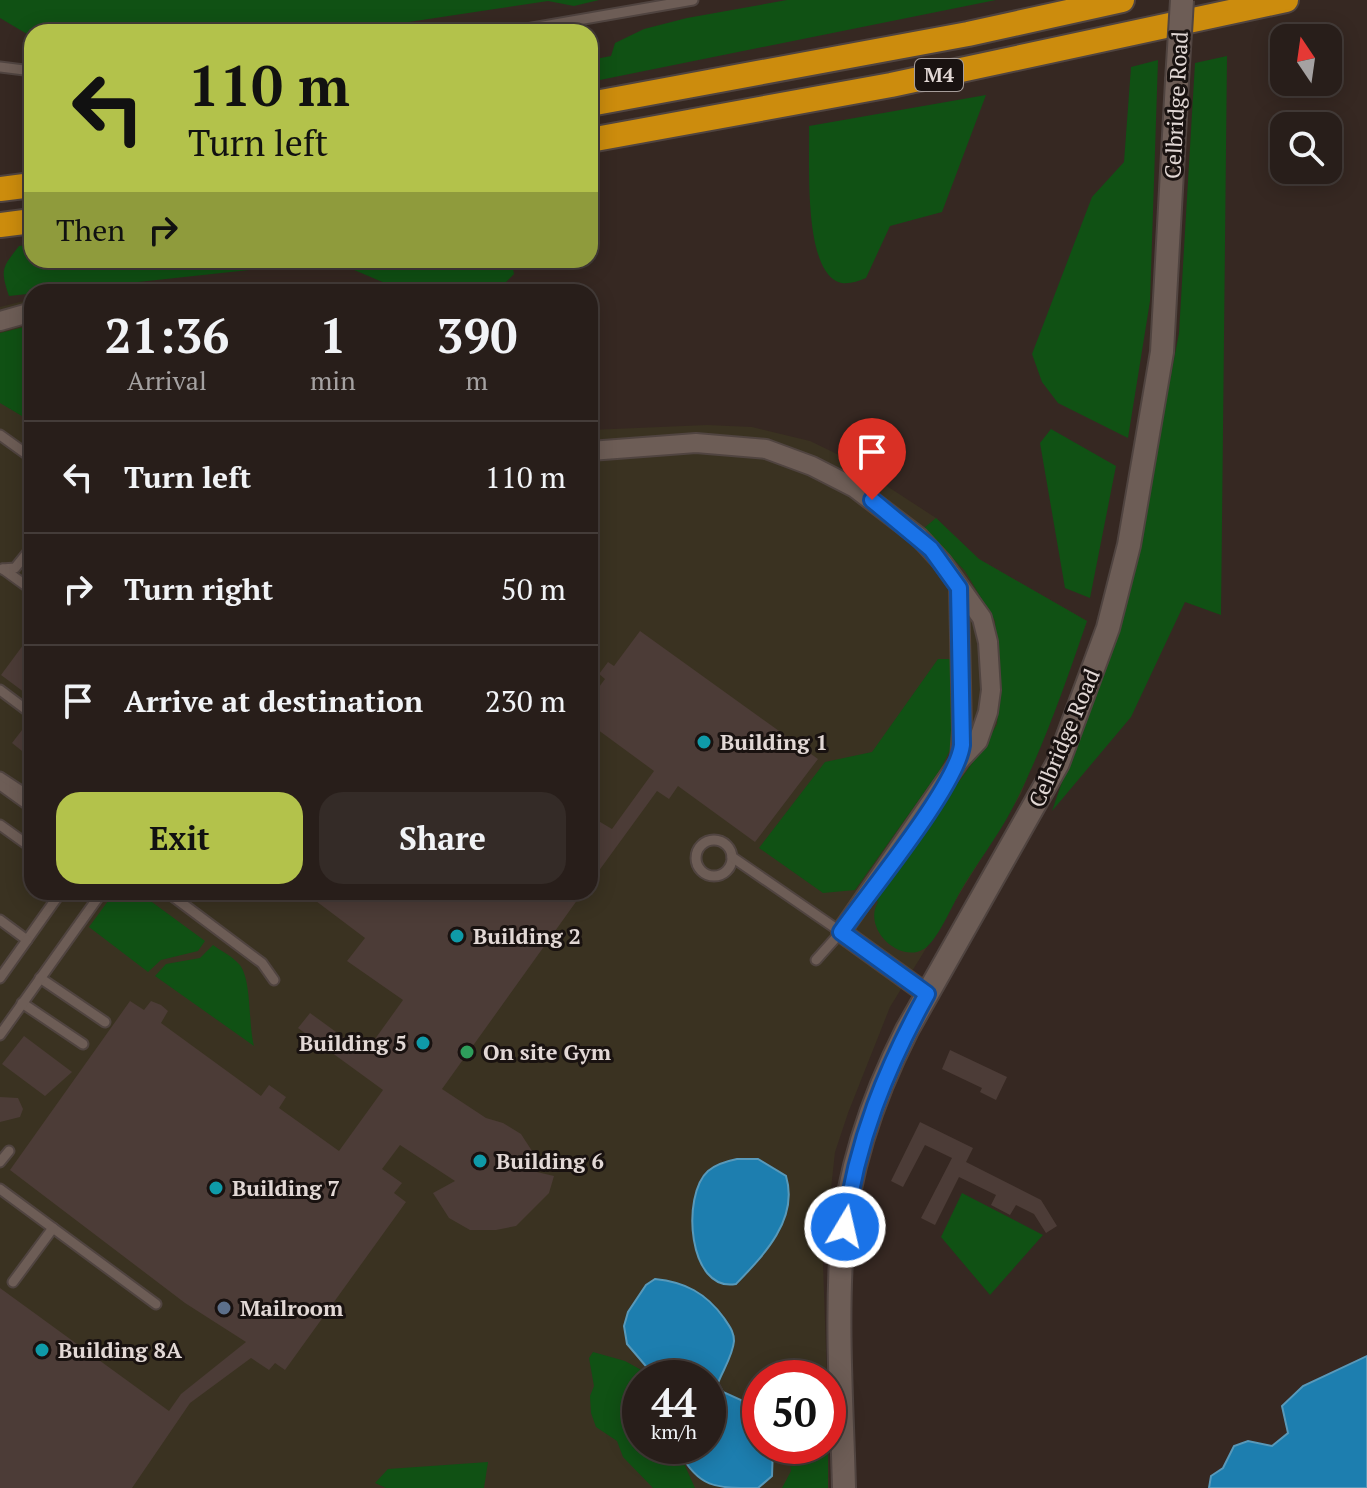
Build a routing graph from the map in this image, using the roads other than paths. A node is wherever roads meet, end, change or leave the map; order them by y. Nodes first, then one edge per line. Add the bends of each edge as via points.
1 (693, 0) edge
2 (1122, 0) edge
3 (1182, 0) edge
4 (1286, 0) edge
5 (555, 24) edge
6 (0, 67) edge
7 (24, 70) edge
8 (598, 103) edge
9 (598, 139) edge
10 (24, 186) edge
11 (0, 189) edge
12 (24, 222) edge
13 (0, 225) edge
14 (24, 314) edge
15 (0, 321) edge
16 (0, 435) edge
17 (598, 451) edge
18 (24, 452) edge
19 (24, 557) edge
20 (1, 568) edge
21 (24, 584) edge
22 (959, 588) junction
23 (0, 690) edge
24 (24, 708) edge
25 (960, 760) junction
26 (0, 777) edge
27 (0, 785) edge
28 (24, 793) edge
29 (24, 802) edge
30 (0, 825) edge
31 (24, 842) edge
32 (732, 857) dead end
33 (55, 900) edge
34 (96, 900) edge
35 (178, 900) edge
36 (0, 920) edge
37 (841, 932) junction
38 (27, 940) junction
39 (816, 960) dead end
40 (0, 978) edge
41 (40, 978) junction
42 (274, 980) dead end
43 (927, 994) junction
44 (22, 1003) junction
45 (105, 1022) dead end
46 (0, 1035) edge
47 (83, 1044) dead end
48 (9, 1151) dead end
49 (0, 1162) edge
50 (0, 1189) edge
51 (53, 1228) junction
52 (13, 1282) dead end
53 (156, 1304) dead end
54 (844, 1488) edge

1 - 5 lane
2 - 8 highway, M4
3 - 43 main road, Celbridge Road, bridge via 1162,352 1129,545 1108,628 1058,763
4 - 9 highway, M4 via 891,85
6 - 7 lane
10 - 11 highway
12 - 13 highway
14 - 15 street
16 - 18 lane
17 - 22 street via 722,444 791,457 855,488 888,512 931,549
19 - 20 lane via 15,568
20 - 21 lane
22 - 25 street
22 - 25 street via 986,629 991,690 978,741
23 - 24 lane
25 - 37 street
26 - 28 lane
27 - 29 lane
30 - 31 lane
32 - 37 lane
33 - 38 lane
34 - 41 lane
35 - 42 lane via 262,963
36 - 38 lane
37 - 39 lane
37 - 43 street
38 - 40 lane
41 - 44 lane
41 - 45 lane
43 - 54 main road, Celbridge Road via 888,1067 856,1160 847,1210 841,1279
44 - 46 lane
44 - 47 lane
48 - 49 lane
50 - 51 lane
51 - 52 lane
51 - 53 lane

